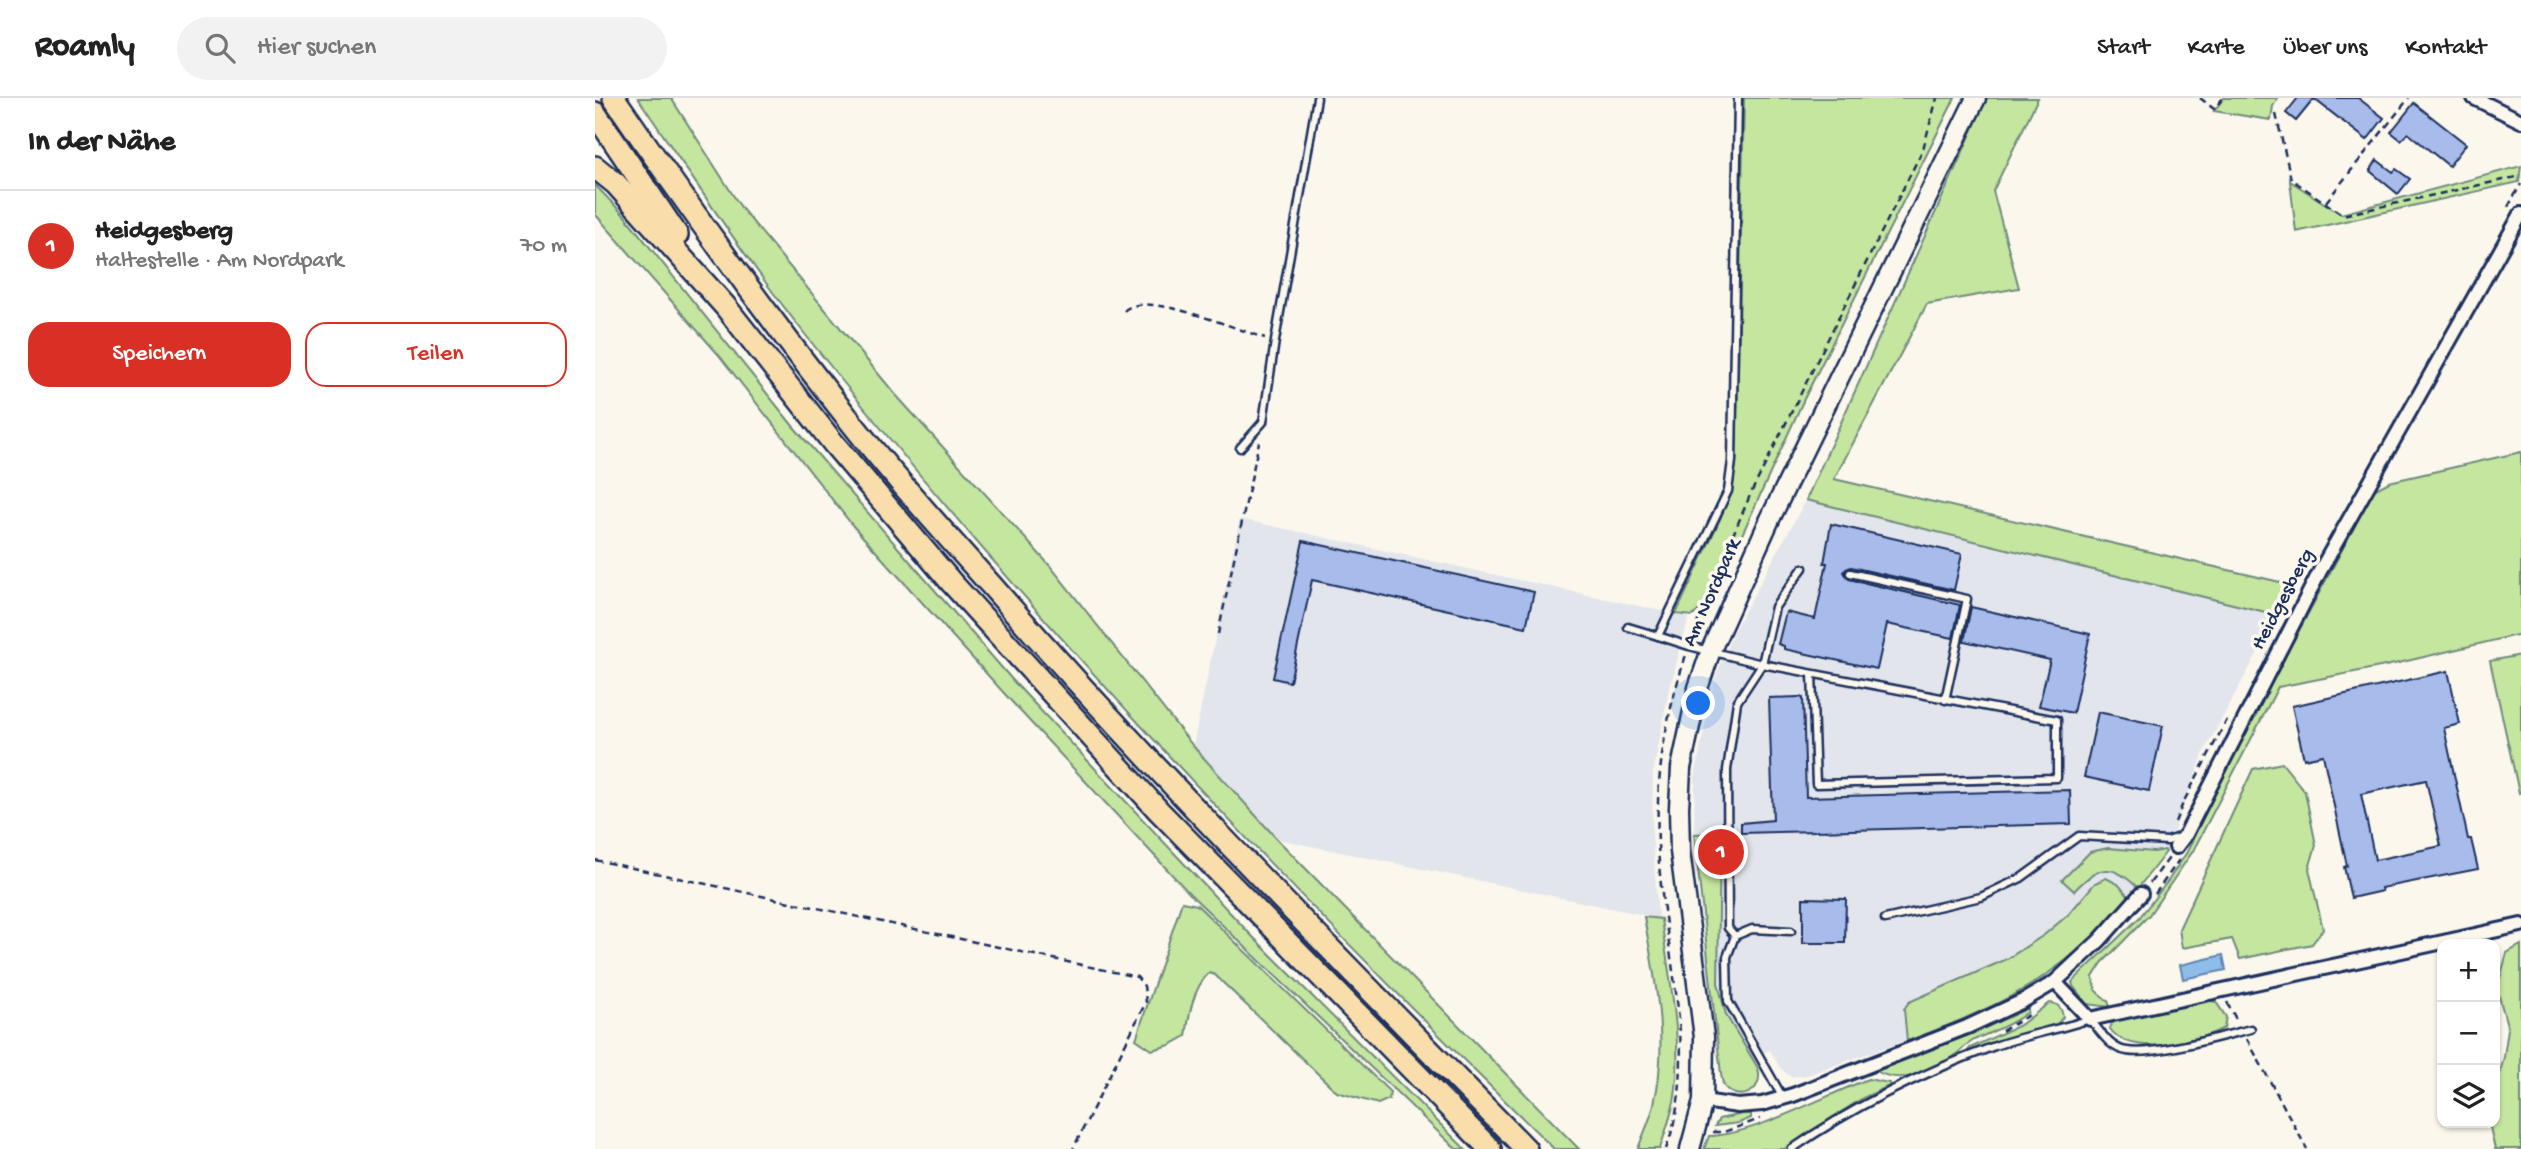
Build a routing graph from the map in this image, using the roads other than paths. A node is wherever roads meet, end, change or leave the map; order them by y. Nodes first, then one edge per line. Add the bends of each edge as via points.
1 (614, 98) edge
2 (1317, 98) edge
3 (1738, 98) edge
4 (1976, 98) edge
5 (2475, 98) edge
6 (595, 113) edge
7 (2521, 121) edge
8 (595, 167) edge
9 (2521, 214) edge
10 (725, 306) junction
11 (1240, 448) dead end
12 (1803, 568) dead end
13 (1850, 573) dead end
14 (1628, 627) dead end
15 (1658, 636) junction
16 (1711, 650) junction
17 (1762, 664) junction
18 (1812, 674) junction
19 (1945, 700) junction
20 (2186, 834) junction
21 (2176, 848) road end
22 (2141, 894) road end
23 (1885, 919) dead end
24 (2521, 925) edge
25 (1791, 931) dead end
26 (1735, 936) junction
27 (2055, 982) junction
28 (2090, 1019) junction
29 (2251, 1029) dead end
30 (1783, 1098) junction
31 (1703, 1101) junction
32 (1490, 1149) edge
33 (1526, 1149) edge
34 (1690, 1149) edge
35 (1792, 1149) edge

1 - 33 highway via 754,296 860,433 954,543 1208,822
2 - 11 lane via 1263,422
3 - 15 lane via 1728,491
4 - 16 street, Am Nordpark via 1770,519
5 - 7 street
6 - 10 highway
8 - 10 highway via 616,184
9 - 20 street, Heidgesberg via 2320,571
10 - 32 highway via 951,582 1159,811
12 - 17 lane via 1775,607
13 - 19 lane via 1967,599
14 - 15 lane
15 - 16 lane
16 - 17 lane
16 - 31 street, Am Nordpark via 1681,768 1679,808 1680,851 1704,1037
17 - 18 lane
17 - 26 lane via 1737,702 1727,770 1728,928
18 - 19 lane
18 - 19 lane via 1816,785 2057,778 2057,720
20 - 21 street, Heidgesberg
20 - 23 lane via 2168,841 2079,836 2021,878 1981,897
22 - 27 street
24 - 28 street
25 - 26 lane via 1752,929
26 - 30 lane via 1727,957 1728,1001
27 - 28 street
27 - 30 street via 1967,1027
28 - 29 lane via 2108,1042 2125,1052 2151,1051
28 - 35 lane via 1995,1046 1900,1085
30 - 31 street via 1738,1105
31 - 34 street, Am Nordpark

